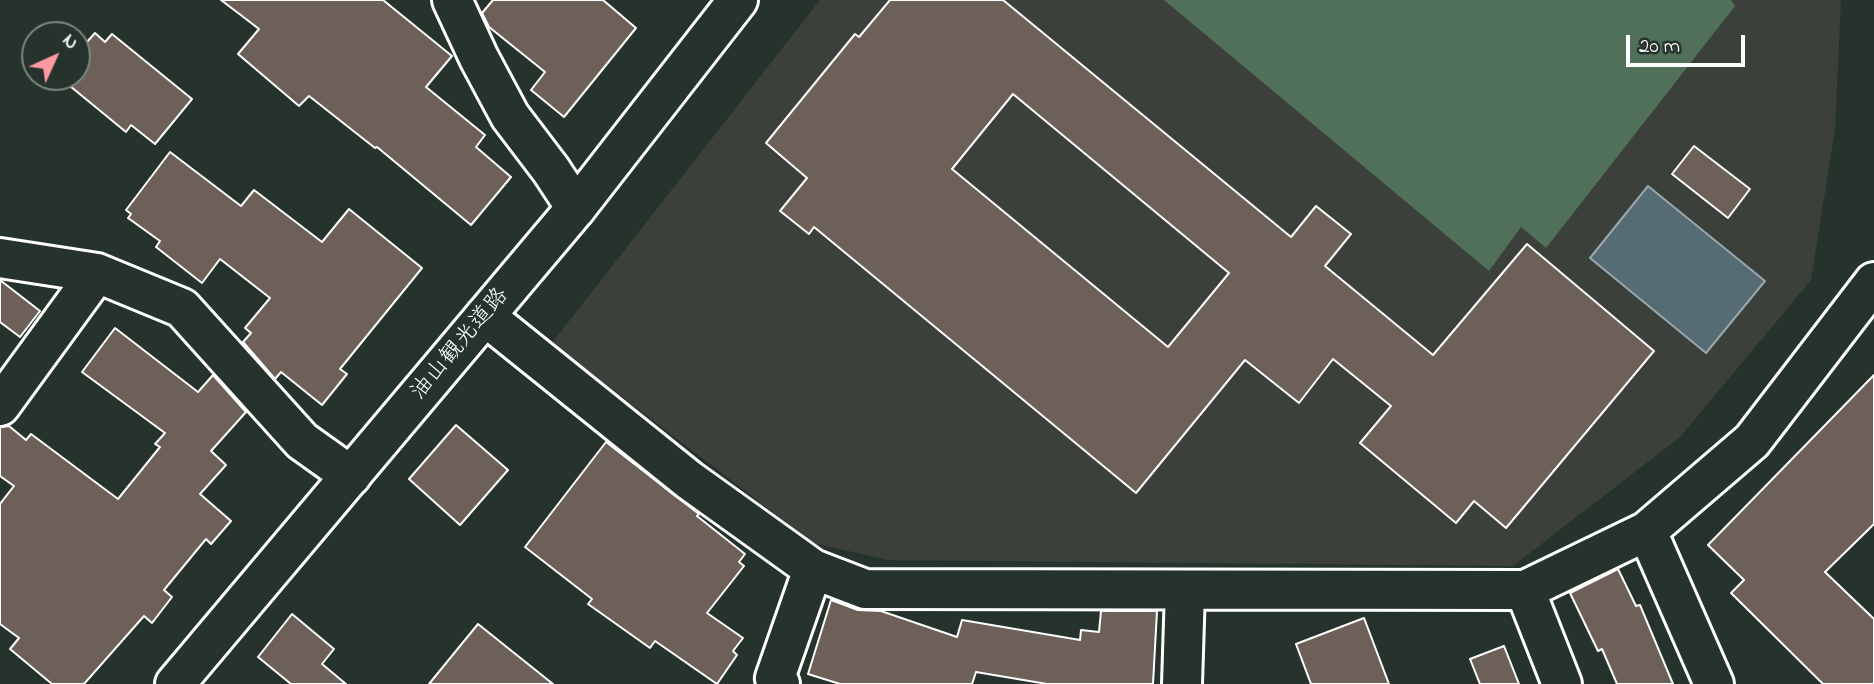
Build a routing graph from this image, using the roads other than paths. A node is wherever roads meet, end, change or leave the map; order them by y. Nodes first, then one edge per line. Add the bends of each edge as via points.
1 (452, 0) edge
2 (738, 0) edge
3 (576, 208) junction
4 (0, 258) edge
5 (97, 273) junction
6 (1874, 282) edge
7 (485, 316) junction
8 (0, 406) edge
9 (351, 476) junction
10 (1647, 531) junction
11 (814, 569) junction
12 (1185, 590) junction
13 (1525, 590) junction
14 (175, 684) edge
15 (780, 684) edge
16 (1181, 684) edge
17 (1562, 684) edge
18 (1714, 684) edge

1 - 3 street via 510,116
2 - 3 street, 油山観光道路
3 - 7 street, 油山観光道路
4 - 5 street
5 - 8 street
5 - 9 street via 181,307 302,442
6 - 10 street via 1752,441
7 - 9 street, 油山観光道路
7 - 11 street via 689,480
9 - 14 street, 油山観光道路
10 - 13 street
10 - 18 street
11 - 12 street via 865,589
11 - 15 street via 775,678
12 - 13 street
12 - 16 street
13 - 17 street

